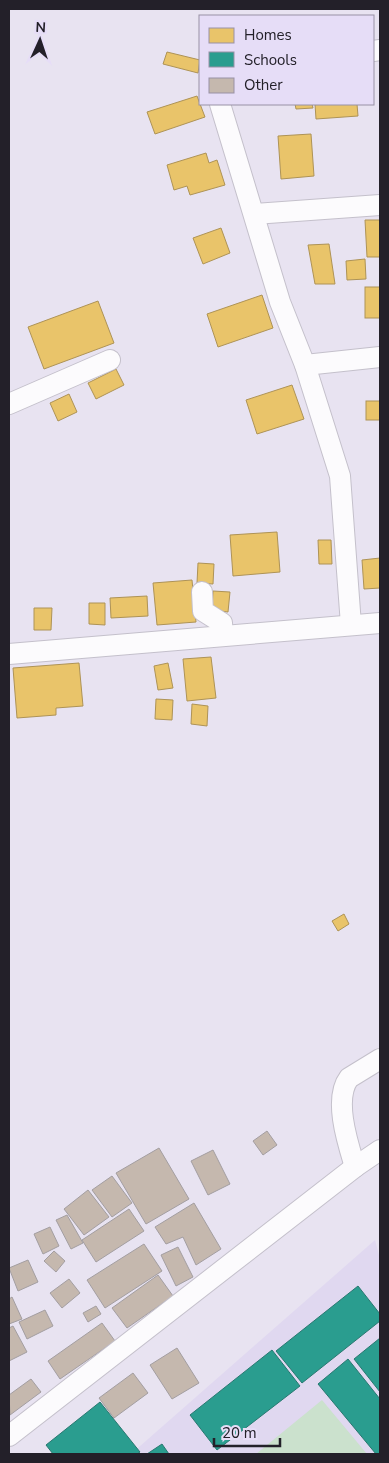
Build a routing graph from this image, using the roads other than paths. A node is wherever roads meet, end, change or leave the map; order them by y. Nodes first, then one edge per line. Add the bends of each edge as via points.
1 (220, 105) edge
2 (380, 206) edge
3 (254, 214) junction
4 (380, 357) edge
5 (110, 360) dead end
6 (305, 365) junction
7 (9, 404) edge
8 (202, 592) dead end
9 (380, 623) edge
10 (352, 625) junction
11 (223, 636) junction
12 (9, 654) edge
13 (380, 1058) edge
14 (380, 1150) edge
15 (355, 1167) junction
16 (9, 1436) edge

1 - 3 street
2 - 3 street
3 - 6 street via 280,302
4 - 6 street
5 - 7 street
6 - 10 street via 340,476
8 - 11 street via 203,611 222,623
9 - 10 street
10 - 11 street
11 - 12 street
13 - 15 street via 346,1082 342,1109 344,1130
14 - 15 street
15 - 16 street

